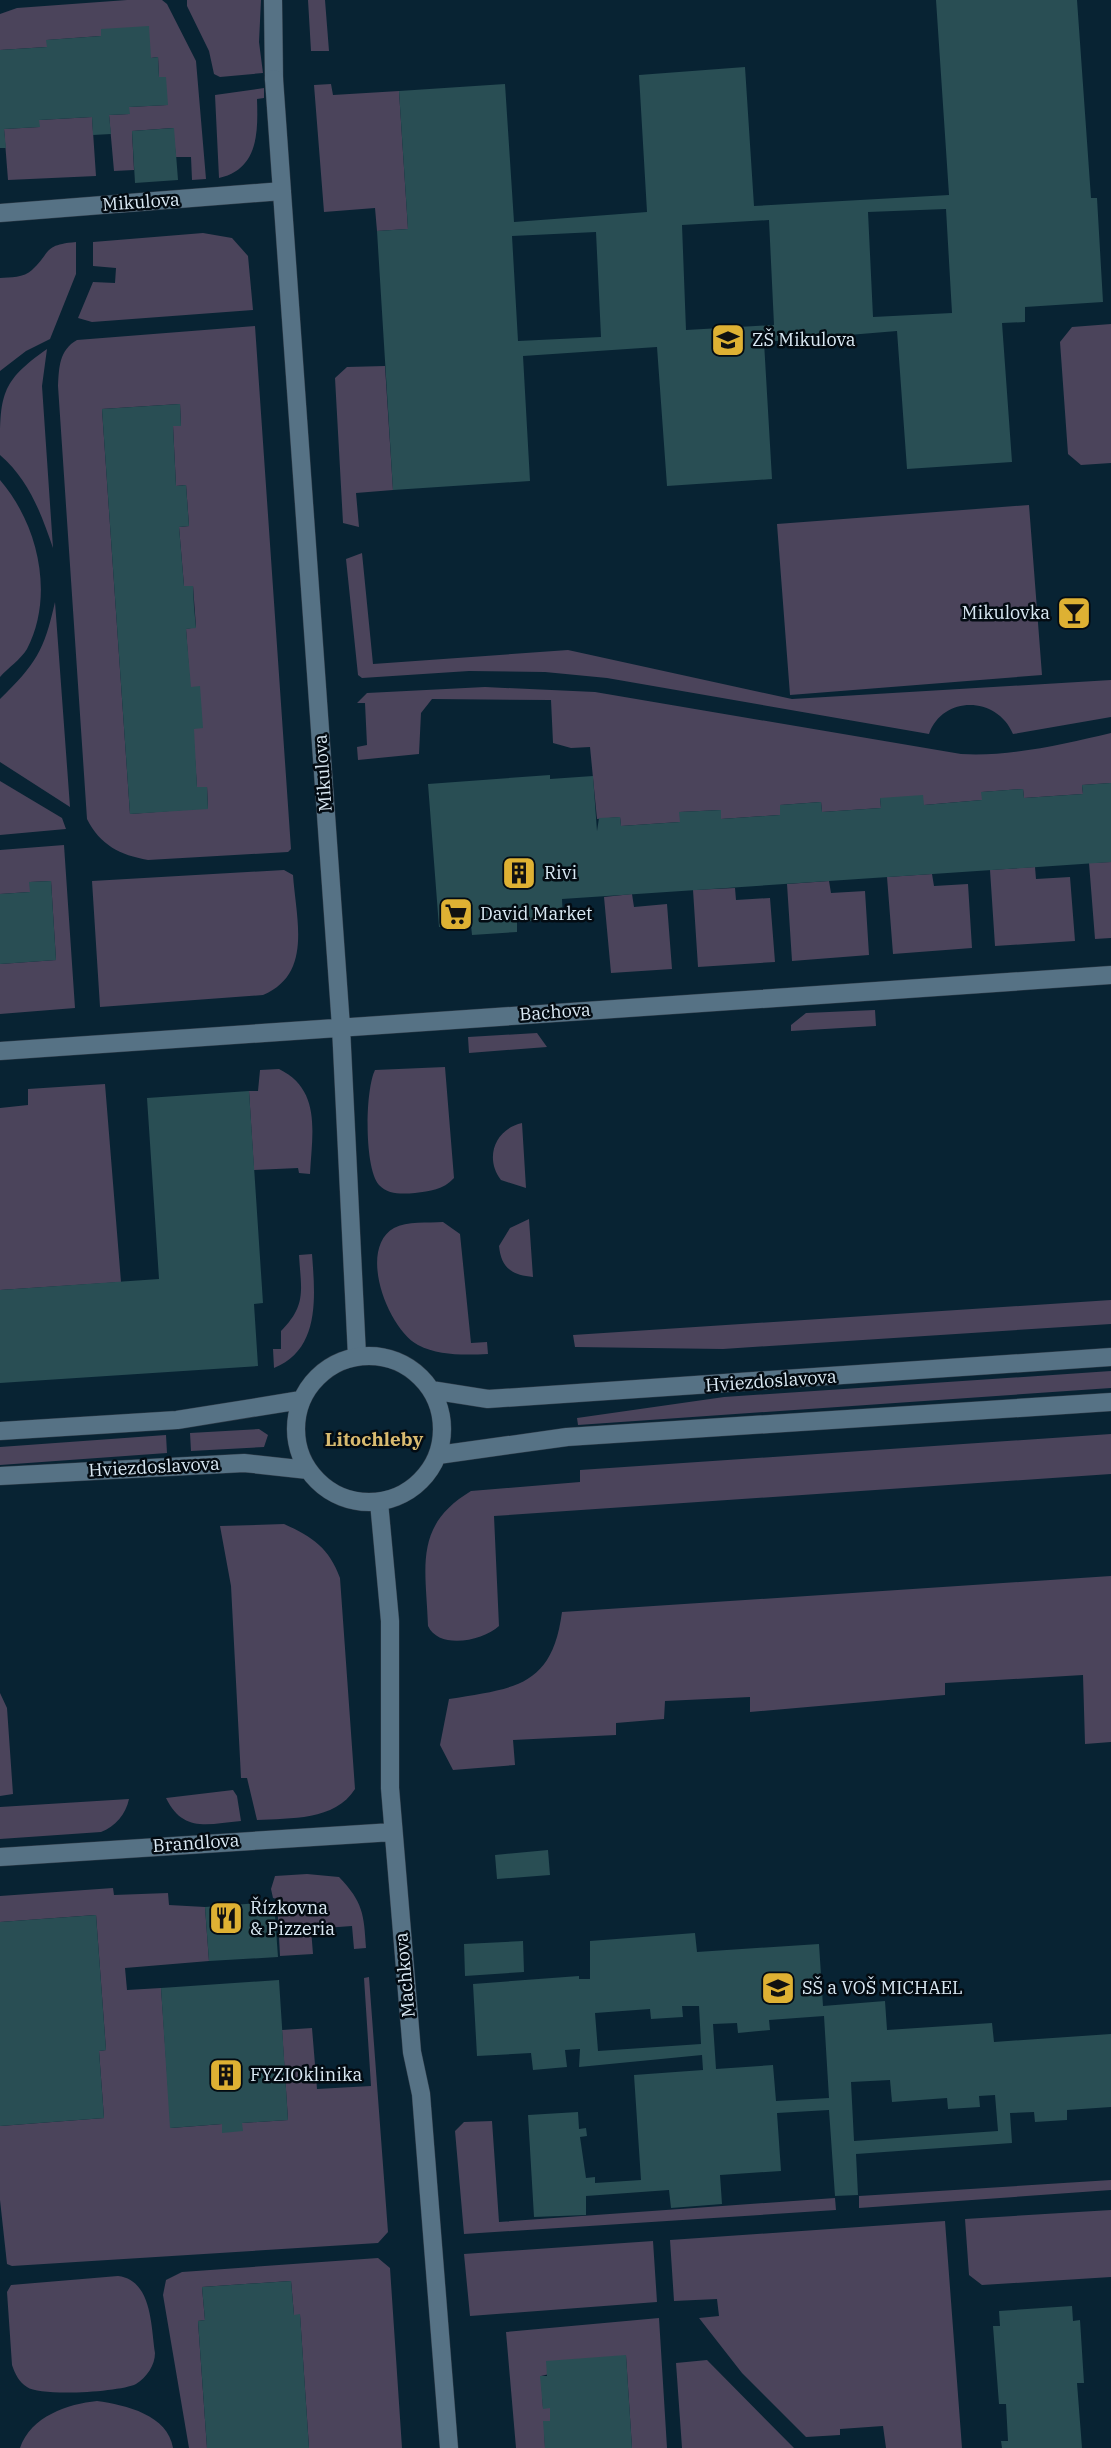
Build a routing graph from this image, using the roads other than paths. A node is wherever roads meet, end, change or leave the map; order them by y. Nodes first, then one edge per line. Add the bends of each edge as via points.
1 (273, 0) edge
2 (282, 191) junction
3 (0, 213) edge
4 (1111, 975) edge
5 (341, 1027) junction
6 (0, 1051) edge
7 (357, 1356) junction
8 (1111, 1357) edge
9 (431, 1390) junction
10 (301, 1401) junction
11 (1111, 1402) edge
12 (0, 1431) edge
13 (438, 1455) junction
14 (308, 1470) junction
15 (0, 1476) edge
16 (379, 1502) junction
17 (393, 1832) junction
18 (0, 1857) edge
19 (449, 2448) edge

1 - 2 street, Mikulova
2 - 3 street, Mikulova
2 - 5 street, Mikulova
4 - 5 street, Bachova
5 - 6 street, Bachova
5 - 7 street, Mikulova
7 - 9 street via 400,1363
7 - 10 street via 324,1372
8 - 9 street, Hviezdoslavova via 488,1399
9 - 13 street via 442,1422
10 - 12 street via 177,1420
10 - 14 street via 296,1436
11 - 13 street via 567,1437
13 - 16 street via 415,1487
14 - 15 street, Hviezdoslavova via 244,1463
14 - 16 street via 323,1486 344,1497
16 - 17 street, Machkova via 390,1620
17 - 18 street, Brandlova
17 - 19 street, Machkova via 412,2052 421,2094

